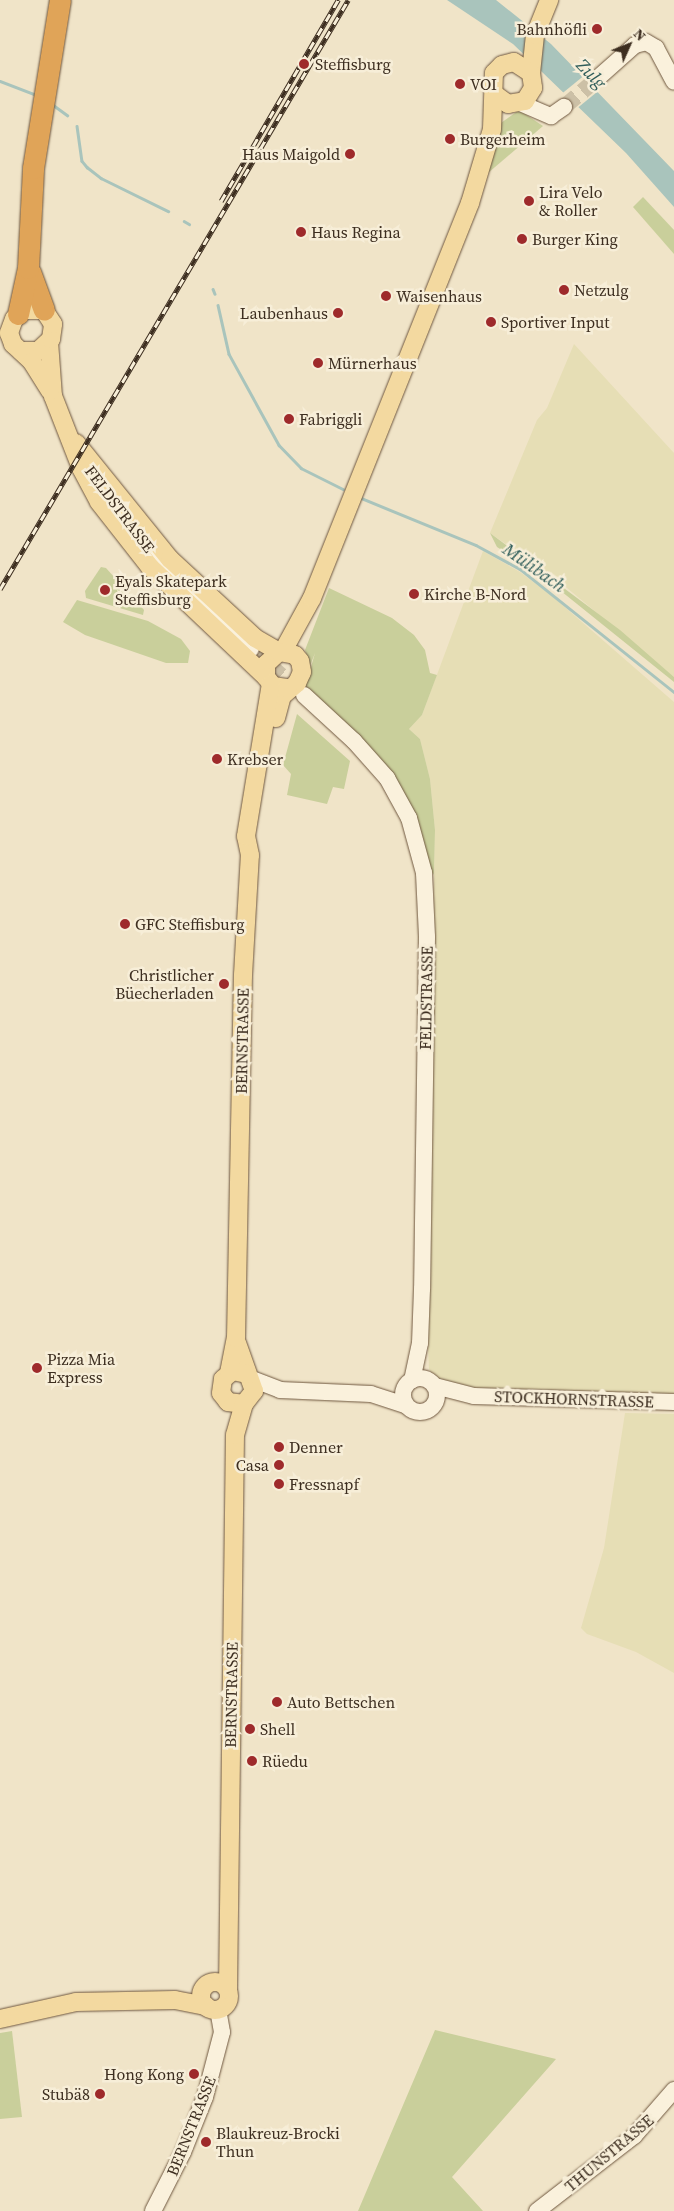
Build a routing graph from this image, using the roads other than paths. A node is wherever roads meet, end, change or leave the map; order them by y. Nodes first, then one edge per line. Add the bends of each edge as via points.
1 (60, 0) edge
2 (549, 0) edge
3 (525, 70) junction
4 (598, 77) tunnel mouth
5 (674, 82) edge
6 (494, 94) junction
7 (516, 104) junction
8 (492, 129) junction
9 (28, 268) junction
10 (44, 310) junction
11 (11, 320) edge
12 (49, 342) junction
13 (12, 347) edge
14 (53, 396) junction
15 (70, 437) junction
16 (251, 649) tunnel mouth
17 (287, 654) junction
18 (268, 681) junction
19 (296, 692) junction
20 (250, 854) junction
21 (236, 1338) junction
22 (420, 1343) junction
23 (229, 1373) junction
24 (250, 1377) junction
25 (408, 1383) junction
26 (433, 1384) junction
27 (280, 1390) junction
28 (371, 1394) junction
29 (474, 1396) junction
30 (241, 1402) junction
31 (674, 1402) edge
32 (405, 1405) junction
33 (434, 1405) junction
34 (214, 1995) junction
35 (0, 2019) edge
36 (674, 2090) edge
37 (153, 2211) edge
38 (537, 2211) edge

1 - 9 highway via 28,213
2 - 3 main road
3 - 6 main road via 502,65 494,73
3 - 7 main road
3 - 7 main road via 558,112
4 - 5 main road via 635,45 646,42 656,48
6 - 7 main road via 500,100
6 - 8 main road
7 - 8 main road
8 - 17 main road via 468,210
9 - 10 highway
9 - 11 highway
10 - 11 main road via 24,310
10 - 12 main road via 53,324
11 - 13 main road
12 - 13 main road via 38,351
12 - 14 main road, FELDSTRASSE
13 - 14 main road, FELDSTRASSE
14 - 15 main road, FELDSTRASSE
15 - 16 main road, FELDSTRASSE via 101,488 139,538 192,595
15 - 17 main road via 170,558 255,638
15 - 18 main road via 91,489 127,541 184,602
17 - 18 main road, BERNSTRASSE via 266,664
17 - 19 main road via 301,676
18 - 19 main road
18 - 20 main road, BERNSTRASSE via 247,826
19 - 20 main road via 280,701
19 - 22 main road, FELDSTRASSE via 354,741 387,778 409,818 423,867 427,937
20 - 21 main road, BERNSTRASSE via 243,975
21 - 23 main road, BERNSTRASSE
21 - 24 main road, BERNSTRASSE
22 - 25 main road, FELDSTRASSE
22 - 26 main road, FELDSTRASSE
23 - 24 main road via 238,1371
23 - 30 main road via 220,1389
24 - 27 main road
24 - 30 main road via 255,1388
25 - 26 main road
25 - 28 main road
25 - 32 main road via 402,1395
26 - 29 main road, STOCKHORNSTRASSE
26 - 33 main road via 437,1396
27 - 28 main road
27 - 30 main road
28 - 32 main road
29 - 31 main road, STOCKHORNSTRASSE
29 - 33 main road, STOCKHORNSTRASSE
30 - 34 main road, BERNSTRASSE via 235,1434 227,1956
32 - 33 main road via 419,1413
34 - 35 main road via 175,2000 76,2002
34 - 37 main road, BERNSTRASSE via 222,2032 208,2090 183,2152
36 - 38 main road, THUNSTRASSE via 634,2136

